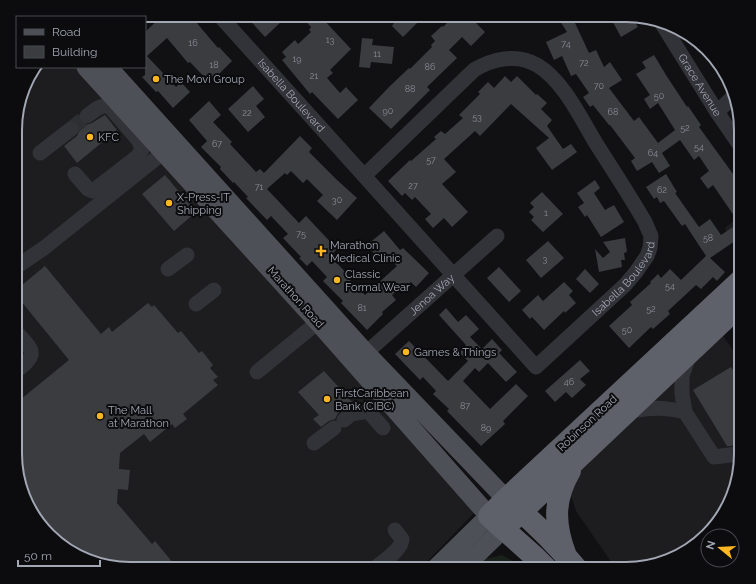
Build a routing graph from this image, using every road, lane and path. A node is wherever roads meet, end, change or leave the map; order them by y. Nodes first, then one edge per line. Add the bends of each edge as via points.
1 (225, 22) edge
2 (667, 30) edge
3 (87, 68) edge
4 (109, 68) edge
5 (730, 100) edge
6 (718, 112) junction
7 (87, 116) tunnel mouth
8 (71, 129) tunnel mouth
9 (734, 136) edge
10 (164, 152) junction
11 (40, 153) dead end
12 (75, 174) dead end
13 (364, 176) junction
14 (497, 236) dead end
15 (187, 255) dead end
16 (22, 263) edge
17 (168, 269) dead end
18 (453, 275) junction
19 (734, 287) edge
20 (214, 290) dead end
21 (196, 304) dead end
22 (734, 310) edge
23 (318, 322) junction
24 (22, 339) edge
25 (366, 353) junction
26 (686, 355) junction
27 (22, 366) edge
28 (257, 372) dead end
29 (633, 406) junction
30 (685, 412) junction
31 (383, 428) dead end
32 (314, 442) dead end
33 (585, 450) junction
34 (734, 454) edge
35 (514, 505) junction
36 (496, 522) junction
37 (395, 530) dead end
38 (382, 562) edge
39 (444, 562) edge
40 (467, 562) edge
41 (540, 562) edge
42 (571, 562) edge

1 - 13 street, Isabella Boulevard
2 - 6 street, Grace Avenue
3 - 10 main road, Marathon Road
4 - 25 main road, Marathon Road
5 - 6 street
6 - 9 street, Grace Avenue
7 - 12 street via 101,106 110,107 139,141 142,150 137,157 93,191
8 - 11 street
10 - 16 street
10 - 23 main road, Marathon Road
13 - 18 street, Isabella Boulevard
13 - 18 street, Isabella Boulevard via 467,76 484,64 506,59 530,62 542,68 558,84 645,222 650,236 647,256 625,285 536,367
14 - 18 street, Jenoa Way
15 - 17 street
18 - 25 street, Jenoa Way
19 - 35 highway, Robinson Road
20 - 21 street
22 - 26 highway, Robinson Road
23 - 28 street
23 - 36 main road, Marathon Road
24 - 27 street via 32,352 30,359
25 - 35 main road, Marathon Road
26 - 29 highway, Robinson Road
26 - 30 street via 688,359 682,376
29 - 30 street via 637,410 668,408
29 - 33 highway, Robinson Road
30 - 34 street via 714,457
31 - 32 street via 368,411 351,414
33 - 35 highway, Robinson Road via 535,499
33 - 42 highway via 563,484 557,508 558,534
35 - 36 highway, Robinson Road
35 - 42 highway
36 - 39 main road, Robinson Road
36 - 40 main road, Robinson Road
36 - 41 highway
37 - 38 street via 402,539 401,545

